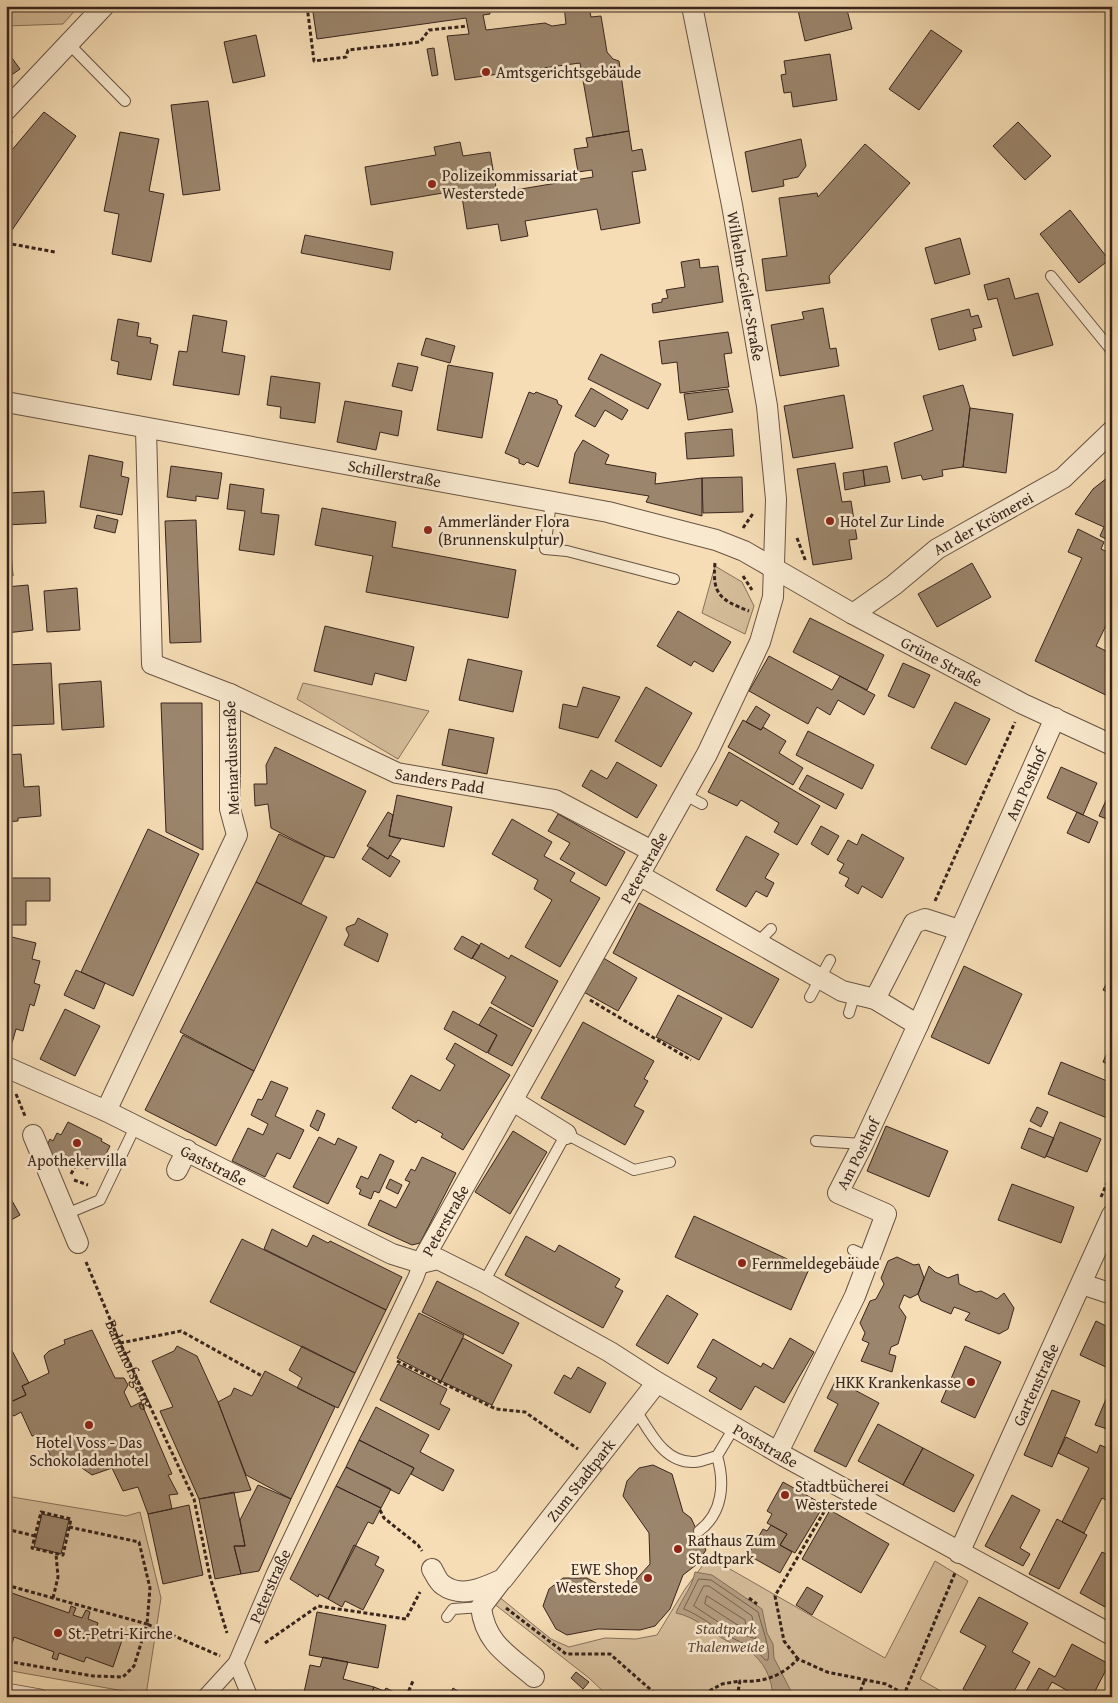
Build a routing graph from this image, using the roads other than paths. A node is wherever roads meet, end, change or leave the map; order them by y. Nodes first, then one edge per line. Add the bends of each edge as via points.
1 (104, 6) edge
2 (692, 6) edge
3 (69, 44) junction
4 (125, 101) dead end
5 (6, 110) edge
6 (1051, 276) dead end
7 (1112, 351) edge
8 (6, 402) edge
9 (146, 429) junction
10 (1112, 432) edge
11 (552, 502) junction
12 (775, 568) junction
13 (674, 579) dead end
14 (853, 614) junction
15 (230, 694) junction
16 (1055, 718) junction
17 (1112, 745) edge
18 (652, 851) junction
19 (639, 875) junction
20 (959, 930) junction
21 (830, 960) dead end
22 (820, 979) junction
23 (855, 993) junction
24 (810, 997) dead end
25 (875, 998) junction
26 (849, 1013) dead end
27 (918, 1024) junction
28 (6, 1067) edge
29 (513, 1101) junction
30 (106, 1110) junction
31 (136, 1125) junction
32 (566, 1134) junction
33 (33, 1135) road end
34 (816, 1141) dead end
35 (863, 1144) junction
36 (187, 1150) junction
37 (670, 1162) dead end
38 (177, 1170) dead end
39 (66, 1214) junction
40 (1112, 1215) edge
41 (78, 1243) road end
42 (421, 1262) junction
43 (484, 1282) junction
44 (1082, 1284) junction
45 (1112, 1294) edge
46 (654, 1381) junction
47 (635, 1409) junction
48 (736, 1426) junction
49 (778, 1452) junction
50 (717, 1456) junction
51 (699, 1531) dead end
52 (957, 1562) junction
53 (432, 1569) road end
54 (503, 1578) junction
55 (481, 1607) junction
56 (447, 1617) dead end
57 (1112, 1635) edge
58 (236, 1663) junction
59 (534, 1678) dead end
60 (6, 1691) edge
61 (40, 1697) edge
62 (205, 1697) edge
63 (250, 1697) edge

1 - 3 street
2 - 12 street, Wilhelm-Geiler-Straße via 732,205 767,406 776,499
3 - 4 lane
3 - 5 street
6 - 7 lane
8 - 9 street, Schillerstraße
9 - 11 street, Schillerstraße
9 - 15 street, Meinardusstraße via 152,664
10 - 14 street, An der Krömerei via 1063,478 937,549
11 - 12 street, Schillerstraße via 608,512 716,540
11 - 13 lane via 545,549 568,551
12 - 14 street, Grüne Straße
12 - 18 street, Peterstraße via 773,597 760,642 693,800
14 - 16 street, Grüne Straße
15 - 18 street, Sanders Padd via 398,773 555,800
15 - 30 street, Meinardusstraße via 230,810 237,835
16 - 17 street, Grüne Straße
16 - 20 street, Am Posthof
18 - 19 street, Peterstraße
19 - 22 street via 764,936
19 - 29 street, Peterstraße
20 - 25 street via 925,919 914,923
20 - 27 street, Am Posthof
21 - 22 lane
22 - 23 street via 842,992
22 - 24 lane
23 - 25 street
23 - 26 lane
25 - 27 street
27 - 35 street, Am Posthof
28 - 30 street, Gaststraße
29 - 32 street
29 - 42 street, Peterstraße
30 - 31 street, Gaststraße
31 - 36 street, Gaststraße
31 - 39 lane via 100,1200
32 - 37 lane via 634,1170
32 - 43 lane
33 - 39 street
34 - 35 lane
35 - 49 street, Am Posthof via 838,1193 886,1214 862,1254
36 - 38 street
36 - 42 street, Gaststraße via 392,1254
39 - 41 street
40 - 44 street, Gartenstraße
42 - 43 street, Poststraße via 438,1259
42 - 58 street, Peterstraße via 274,1574
43 - 46 street, Poststraße via 610,1352
44 - 45 street
44 - 52 street, Gartenstraße
46 - 47 street, Zum Stadtpark via 651,1390
46 - 48 street, Poststraße
47 - 50 lane via 663,1451 678,1459 694,1462
47 - 54 street, Zum Stadtpark
48 - 49 street, Poststraße
48 - 50 lane
49 - 52 street, Poststraße
50 - 51 lane via 722,1473 722,1493 707,1525
52 - 57 street, Poststraße
53 - 54 street, Zum Stadtpark via 442,1585 454,1591 480,1590
54 - 55 street, Zum Stadtpark
55 - 56 lane via 453,1609
55 - 59 street via 483,1625 494,1641
58 - 62 street, Peterstraße
58 - 63 street
60 - 61 street

